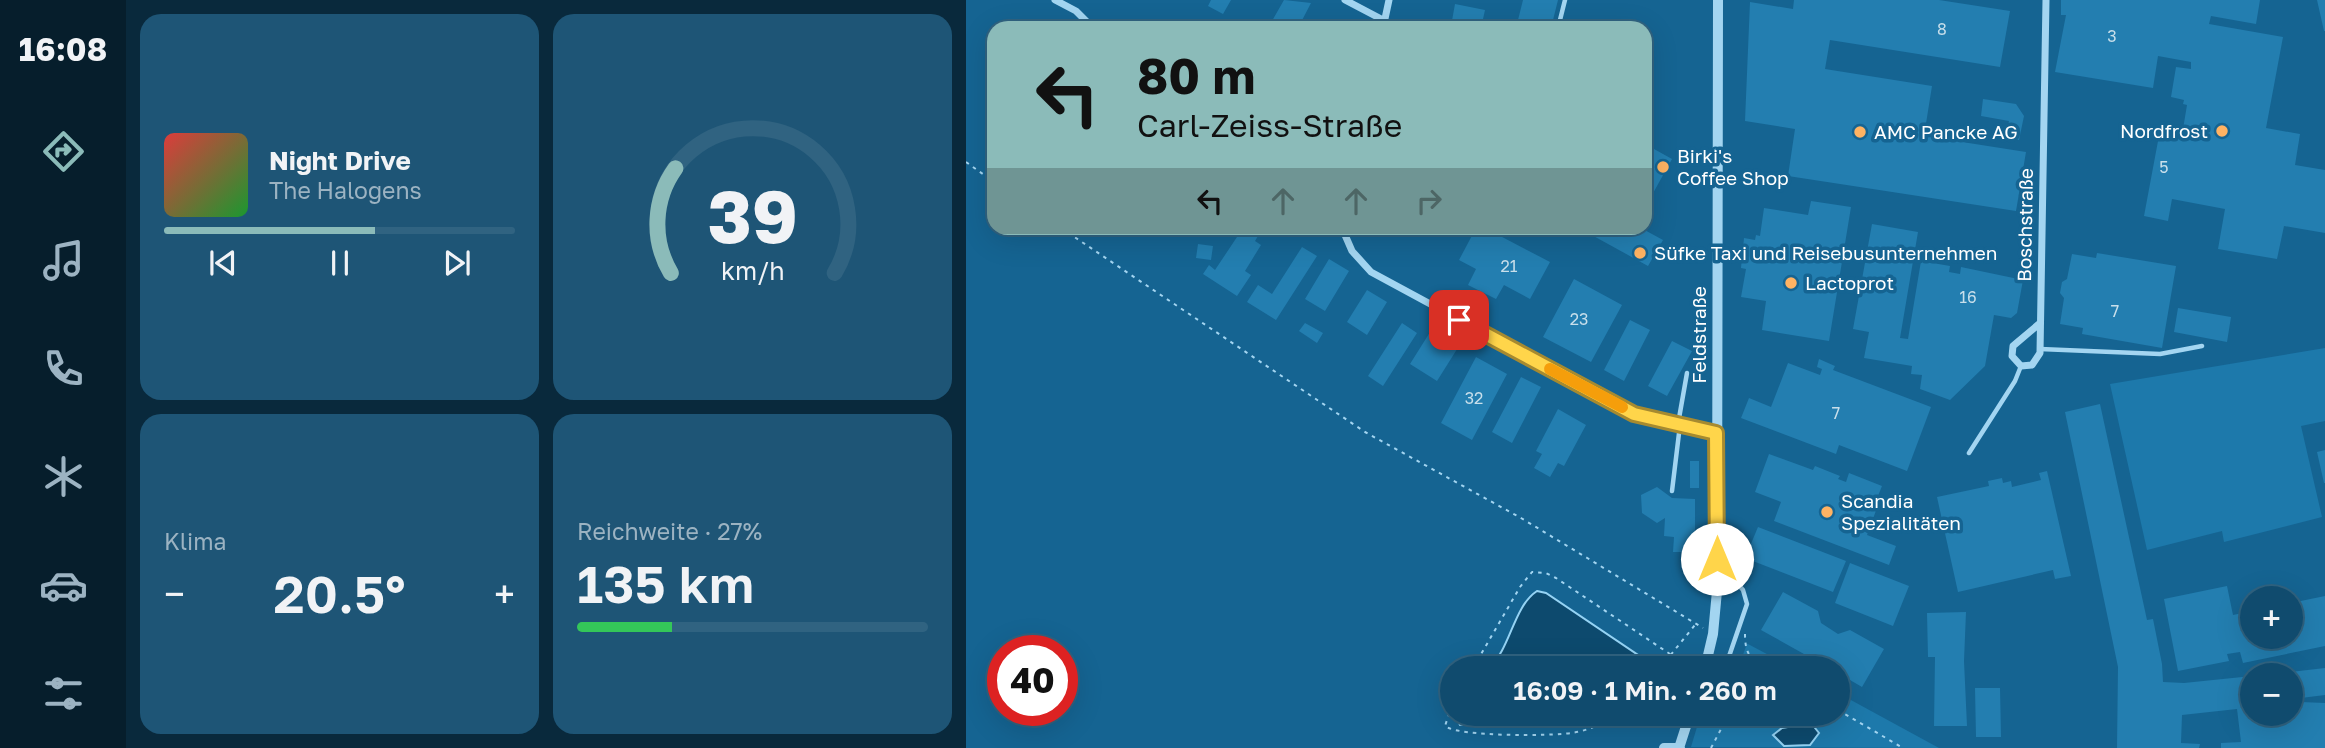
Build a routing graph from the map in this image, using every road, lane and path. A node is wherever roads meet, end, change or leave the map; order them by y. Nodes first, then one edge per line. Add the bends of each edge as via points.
1 (1055, 0) edge
2 (1345, 0) edge
3 (1389, 0) edge
4 (1565, 0) edge
5 (1718, 0) edge
6 (2046, 0) edge
7 (1086, 21) edge
8 (1378, 21) edge
9 (1385, 21) edge
10 (1560, 21) edge
11 (966, 162) edge
12 (987, 176) edge
13 (1071, 235) edge
14 (1345, 235) edge
15 (2039, 324) junction
16 (2202, 346) dead end
17 (2040, 349) junction
18 (2021, 366) junction
19 (1687, 373) dead end
20 (1679, 424) junction
21 (1716, 433) junction
22 (1969, 453) dead end
23 (1672, 491) dead end
24 (1717, 559) junction
25 (1745, 612) junction
26 (1696, 624) junction
27 (1713, 634) junction
28 (1670, 654) joint
29 (1480, 656) edge
30 (1707, 656) edge
31 (1729, 656) edge
32 (1750, 656) edge
33 (1850, 717) edge
34 (1445, 726) edge
35 (1594, 726) edge
36 (1686, 726) edge
37 (1723, 726) edge
38 (1664, 748) edge
39 (1679, 748) edge
40 (1711, 748) edge
41 (1903, 748) edge

1 - 7 street
2 - 8 street
3 - 9 street
4 - 10 lane
5 - 21 street, Feldstraße
6 - 15 street, Boschstraße
11 - 12 path
13 - 26 path via 1365,432 1532,524
14 - 20 street via 1371,272 1634,414
15 - 17 street, Boschstraße
15 - 18 street via 2013,346 2012,356
16 - 17 lane via 2160,354
17 - 18 street via 2035,363
18 - 22 lane
19 - 20 lane
20 - 21 street
20 - 23 lane
21 - 24 street, Feldstraße
24 - 25 lane via 1742,590
24 - 27 street, Feldstraße
25 - 31 lane
25 - 32 path via 1745,648
26 - 27 path
26 - 28 path
27 - 30 street, Feldstraße
28 - 29 path via 1556,578 1532,572
33 - 41 path
34 - 35 path via 1453,732 1477,734 1570,733
36 - 39 street
37 - 40 path
38 - 39 street

